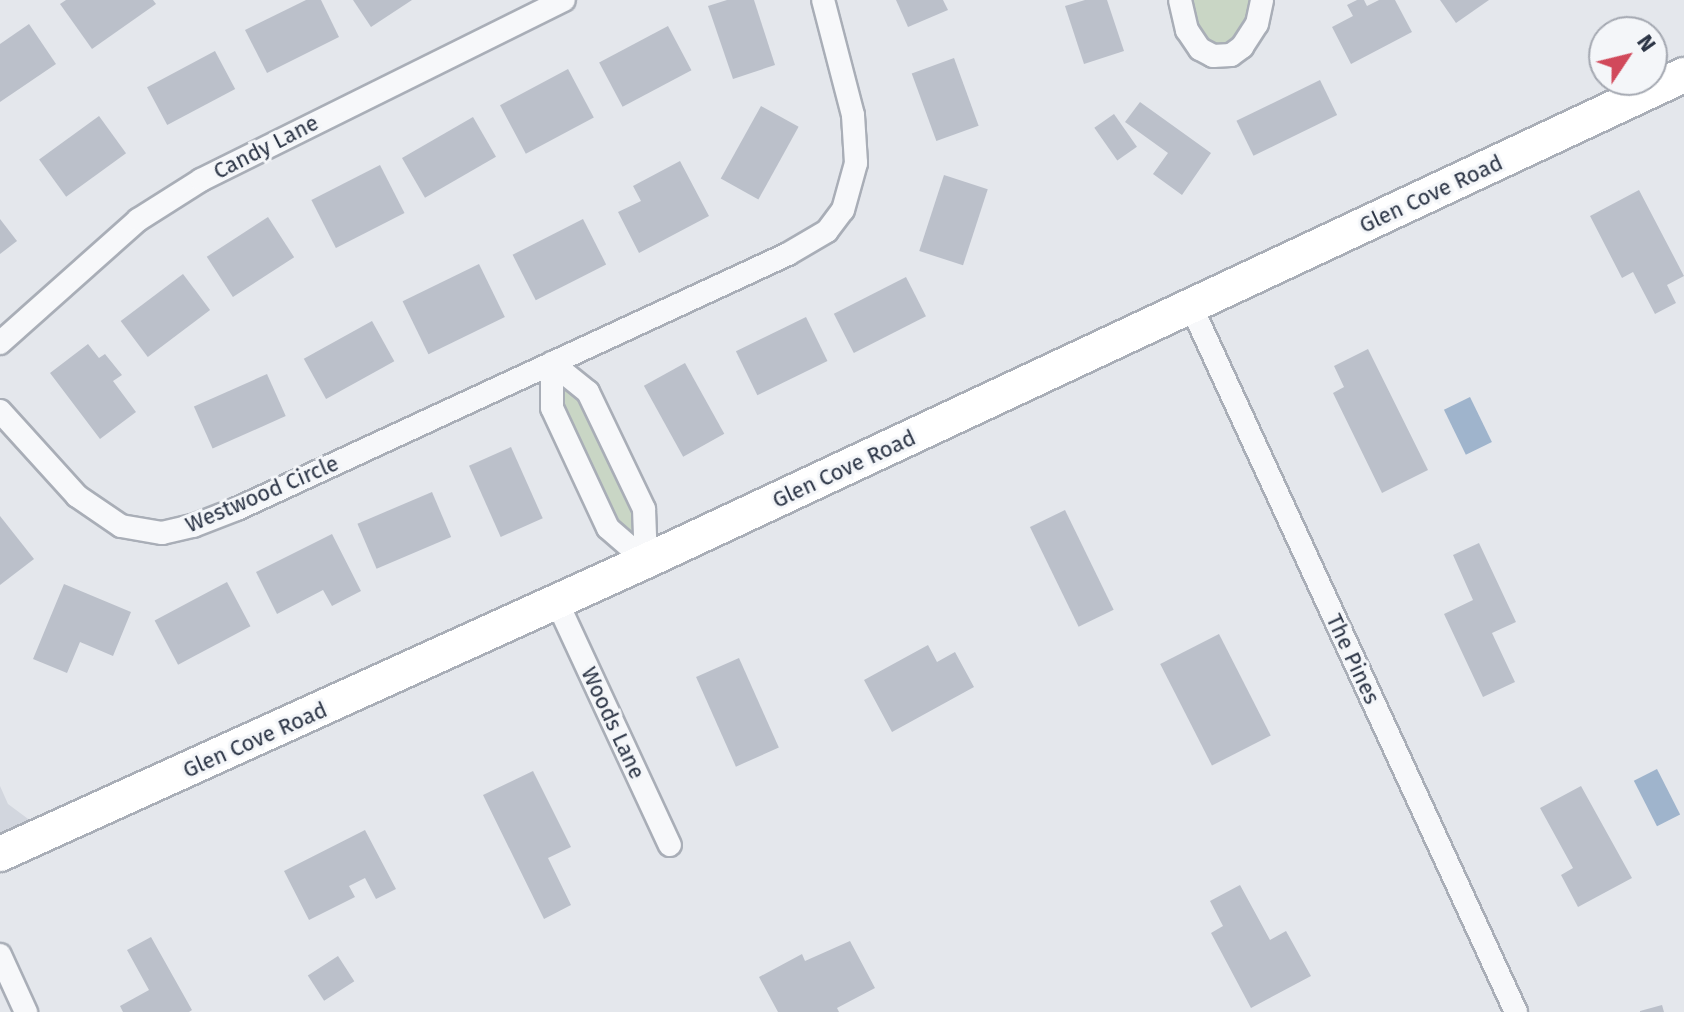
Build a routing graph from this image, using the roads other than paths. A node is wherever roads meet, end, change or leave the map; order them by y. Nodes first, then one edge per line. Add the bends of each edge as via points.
1 (564, 0) edge
2 (823, 0) edge
3 (1180, 0) edge
4 (1262, 0) edge
5 (1684, 75) edge
6 (1191, 306) junction
7 (0, 343) edge
8 (552, 363) junction
9 (0, 411) edge
10 (646, 561) junction
11 (557, 602) junction
12 (670, 845) dead end
13 (0, 854) edge
14 (0, 955) edge
15 (26, 1012) edge
16 (1516, 1012) edge

1 - 7 street, Candy Lane via 201,180 138,220
2 - 8 street, Westwood Circle via 853,115 856,163 843,210 827,231 788,254
3 - 4 street via 1187,30 1200,49 1213,56 1231,55 1242,47 1257,24
5 - 6 main road, Glen Cove Road
6 - 10 main road, Glen Cove Road
6 - 16 street, The Pines
8 - 9 street, Westwood Circle via 237,509 162,533 121,526 77,496
8 - 10 street via 552,408 608,528
8 - 10 street via 588,392 644,509
10 - 11 main road, Glen Cove Road
11 - 12 street, Woods Lane
11 - 13 main road, Glen Cove Road
14 - 15 street

